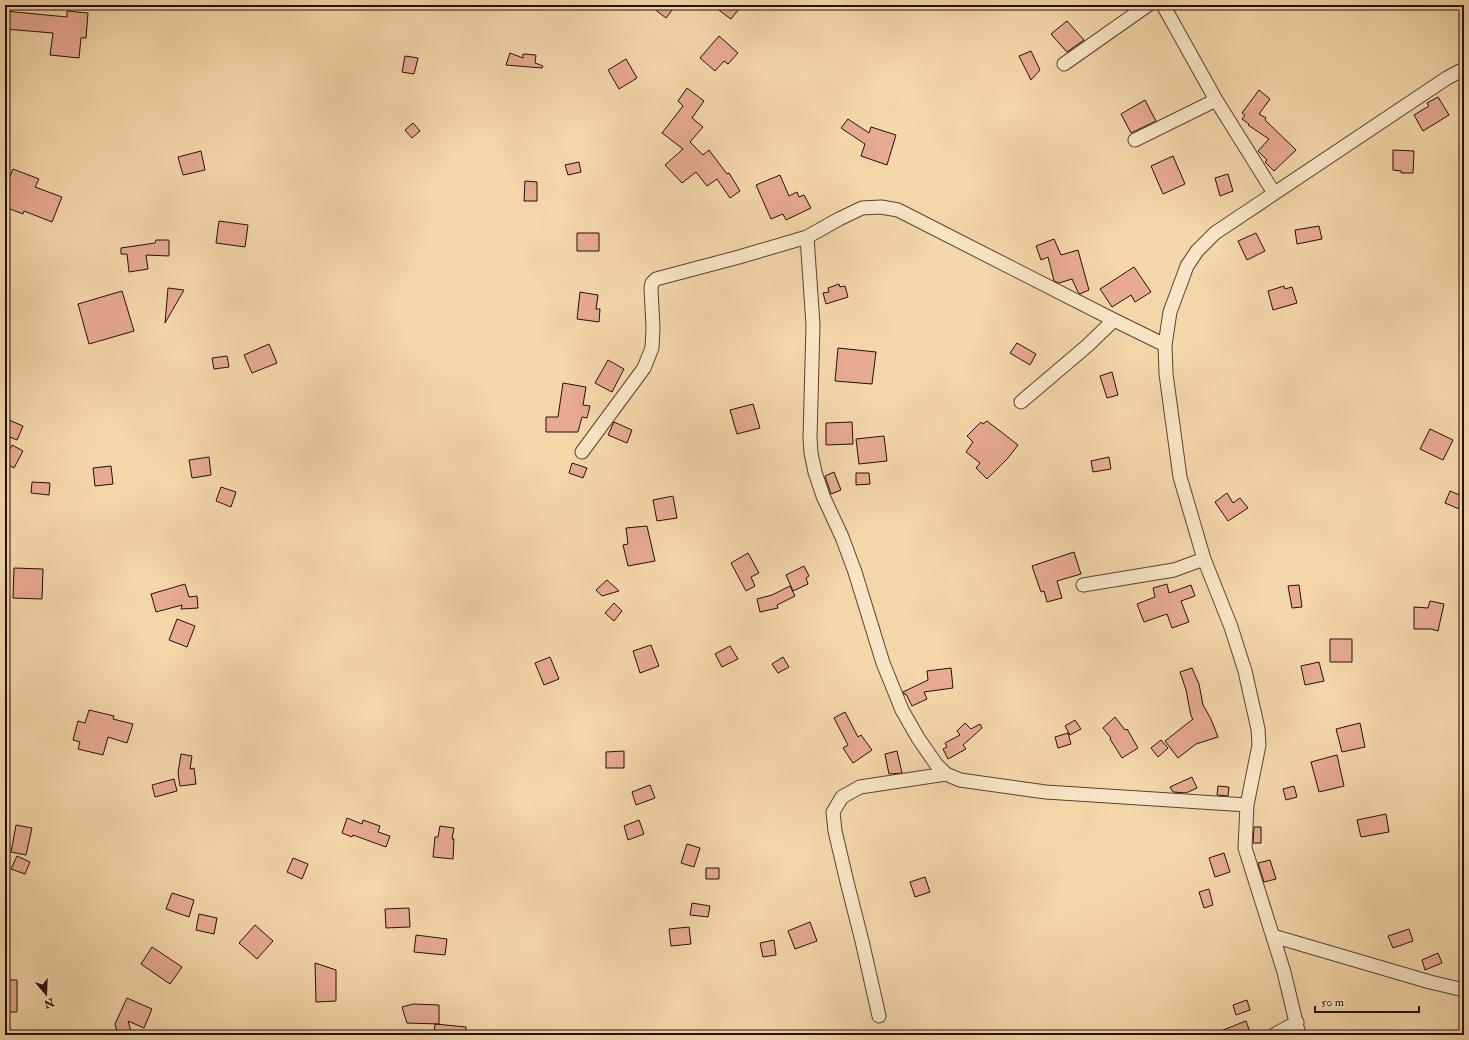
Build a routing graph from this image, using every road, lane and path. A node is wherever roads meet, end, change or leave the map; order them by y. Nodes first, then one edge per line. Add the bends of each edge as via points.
1 (1148, 5) edge
2 (1164, 5) edge
3 (1064, 64) dead end
4 (1464, 69) edge
5 (1216, 100) junction
6 (1135, 140) dead end
7 (1274, 193) junction
8 (807, 237) junction
9 (1114, 320) junction
10 (1165, 345) junction
11 (1021, 402) dead end
12 (582, 452) dead end
13 (1204, 559) junction
14 (1083, 585) dead end
15 (946, 774) junction
16 (1247, 805) junction
17 (1273, 936) junction
18 (1464, 990) edge
19 (879, 1016) dead end
20 (1297, 1022) junction
21 (1274, 1035) edge
22 (1299, 1035) edge

1 - 3 street
2 - 5 street
4 - 7 street
5 - 6 street
5 - 7 street
7 - 10 street via 1215,234 1197,251 1187,266 1170,312
8 - 9 street via 862,208 881,207 898,210
8 - 12 street via 656,279 651,288 652,348 644,368
8 - 15 street via 813,325 810,438 815,472 855,572 902,710 918,738
9 - 10 street
9 - 11 street
10 - 13 street via 1166,374 1180,477
13 - 14 street via 1174,570
13 - 16 street via 1231,627 1258,729 1259,745
15 - 16 street via 960,780 1046,792
15 - 19 street via 860,787 842,798 833,812 835,831
16 - 17 street via 1245,848
17 - 18 street
17 - 20 street
20 - 21 street
20 - 22 street

